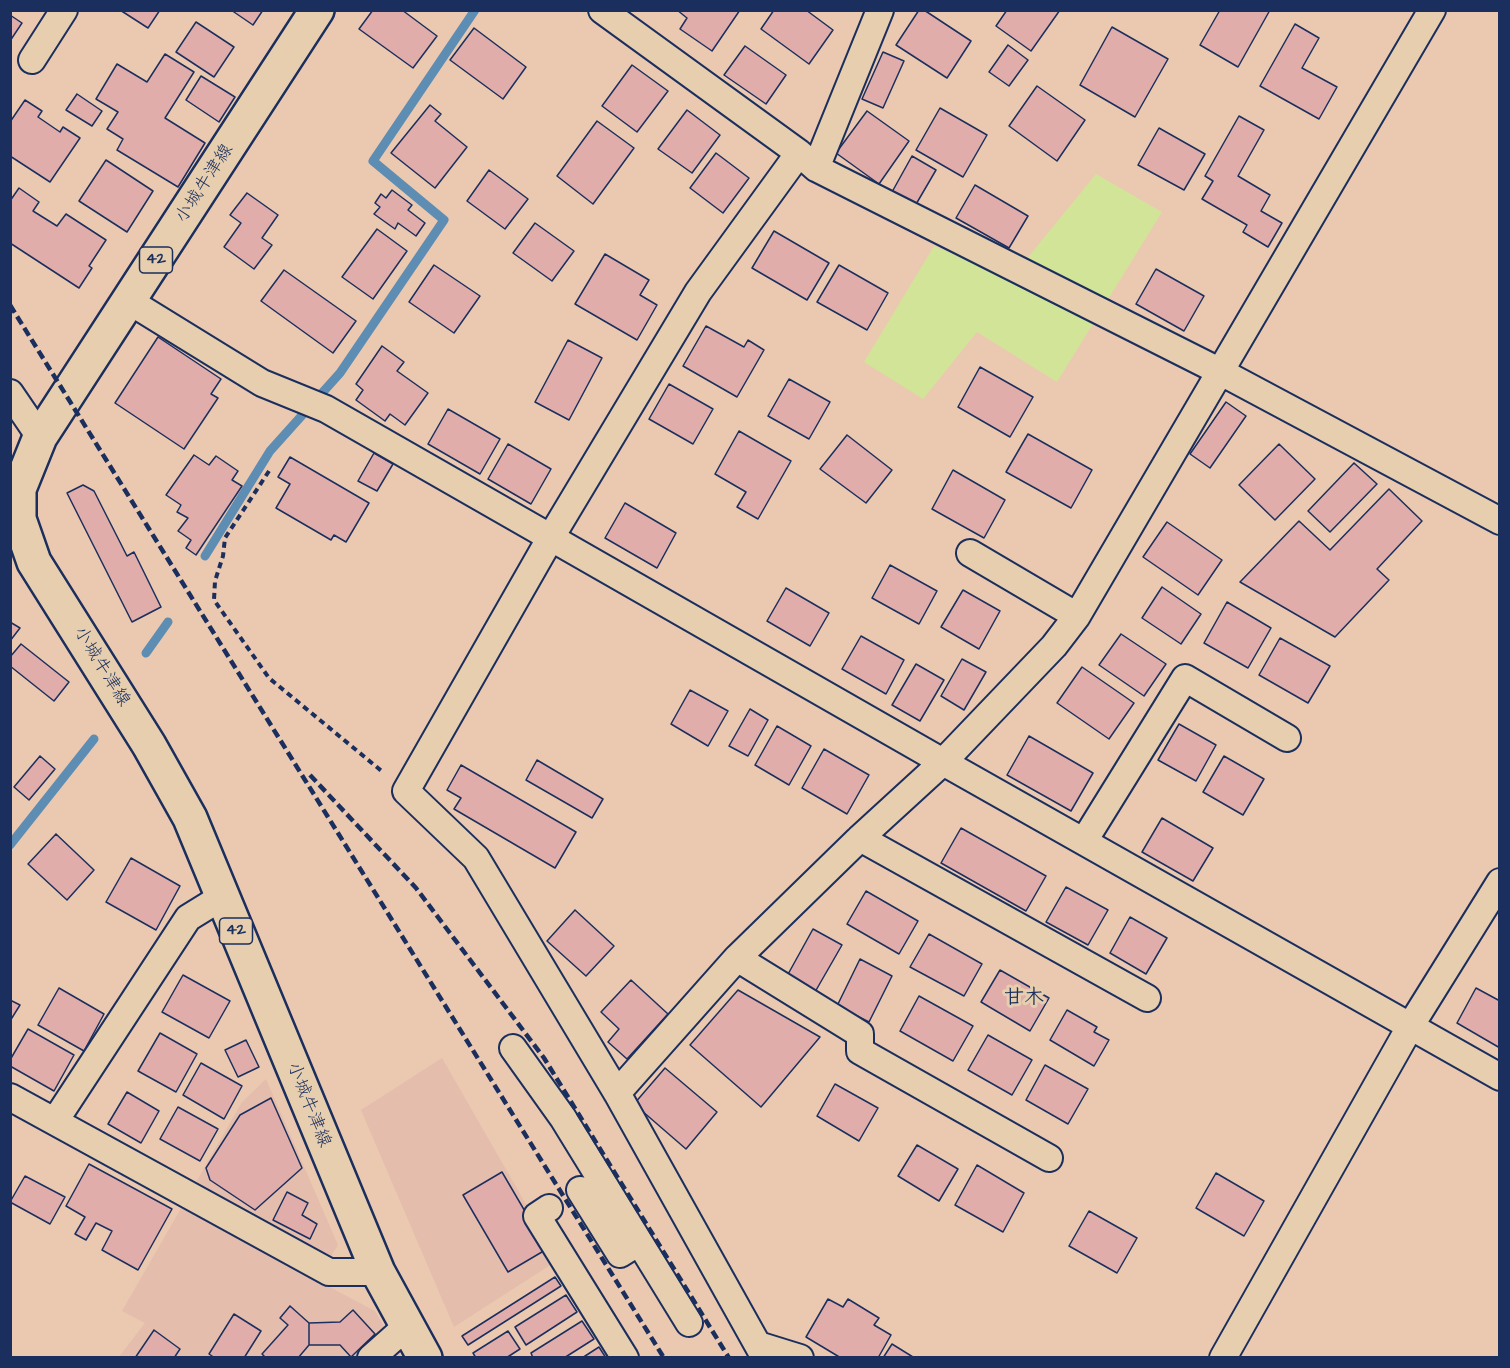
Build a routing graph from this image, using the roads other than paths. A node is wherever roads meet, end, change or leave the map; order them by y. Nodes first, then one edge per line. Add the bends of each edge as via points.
1 (64, 10) edge
2 (317, 10) edge
3 (602, 10) edge
4 (880, 10) edge
5 (1432, 10) edge
6 (32, 60) dead end
7 (807, 160) junction
8 (129, 301) junction
9 (1221, 372) junction
10 (10, 393) edge
11 (40, 437) junction
12 (15, 521) edge
13 (1500, 521) edge
14 (551, 537) junction
15 (970, 553) dead end
16 (1077, 616) junction
17 (1287, 738) dead end
18 (943, 762) junction
19 (860, 838) junction
20 (1084, 841) junction
21 (1500, 882) edge
22 (222, 897) junction
23 (737, 958) junction
24 (1147, 998) dead end
25 (1411, 1025) junction
26 (513, 1048) dead end
27 (1500, 1077) edge
28 (616, 1093) junction
29 (10, 1097) edge
30 (55, 1121) junction
31 (1049, 1158) dead end
32 (592, 1186) junction
33 (378, 1272) junction
34 (602, 1308) junction
35 (689, 1323) dead end
36 (406, 1327) junction
37 (762, 1351) edge
38 (371, 1358) edge
39 (425, 1358) edge
40 (625, 1358) edge
41 (642, 1358) edge
42 (800, 1358) edge
43 (1223, 1358) edge

1 - 6 street
2 - 8 main road, 小城牛津線 / 42
3 - 7 street
4 - 7 street
5 - 9 street
7 - 9 street
7 - 14 street via 698,292
8 - 11 main road, 小城牛津線 / 42
8 - 14 street via 262,383 316,405
9 - 13 street
9 - 16 street
10 - 11 street
11 - 12 main road, 小城牛津線 / 42 via 19,489
12 - 22 main road, 小城牛津線 / 42 via 34,562 190,818
14 - 18 street
14 - 28 street via 406,791 476,858
15 - 16 street
16 - 18 street via 1054,646
17 - 20 street via 1185,678
18 - 19 street
18 - 20 street
19 - 23 street
19 - 24 street
20 - 25 street
21 - 25 street
22 - 30 street via 188,918
22 - 33 main road, 小城牛津線 / 42
23 - 28 street
23 - 31 street via 860,1034 861,1052
25 - 27 street
25 - 43 street
26 - 32 street via 563,1118
28 - 37 street
29 - 30 street
30 - 33 street via 329,1272
32 - 34 street via 553,1214
32 - 35 street
33 - 36 main road, 小城牛津線 / 42
34 - 40 street
34 - 41 street
36 - 38 street
36 - 39 main road, 小城牛津線 / 42
37 - 42 street

